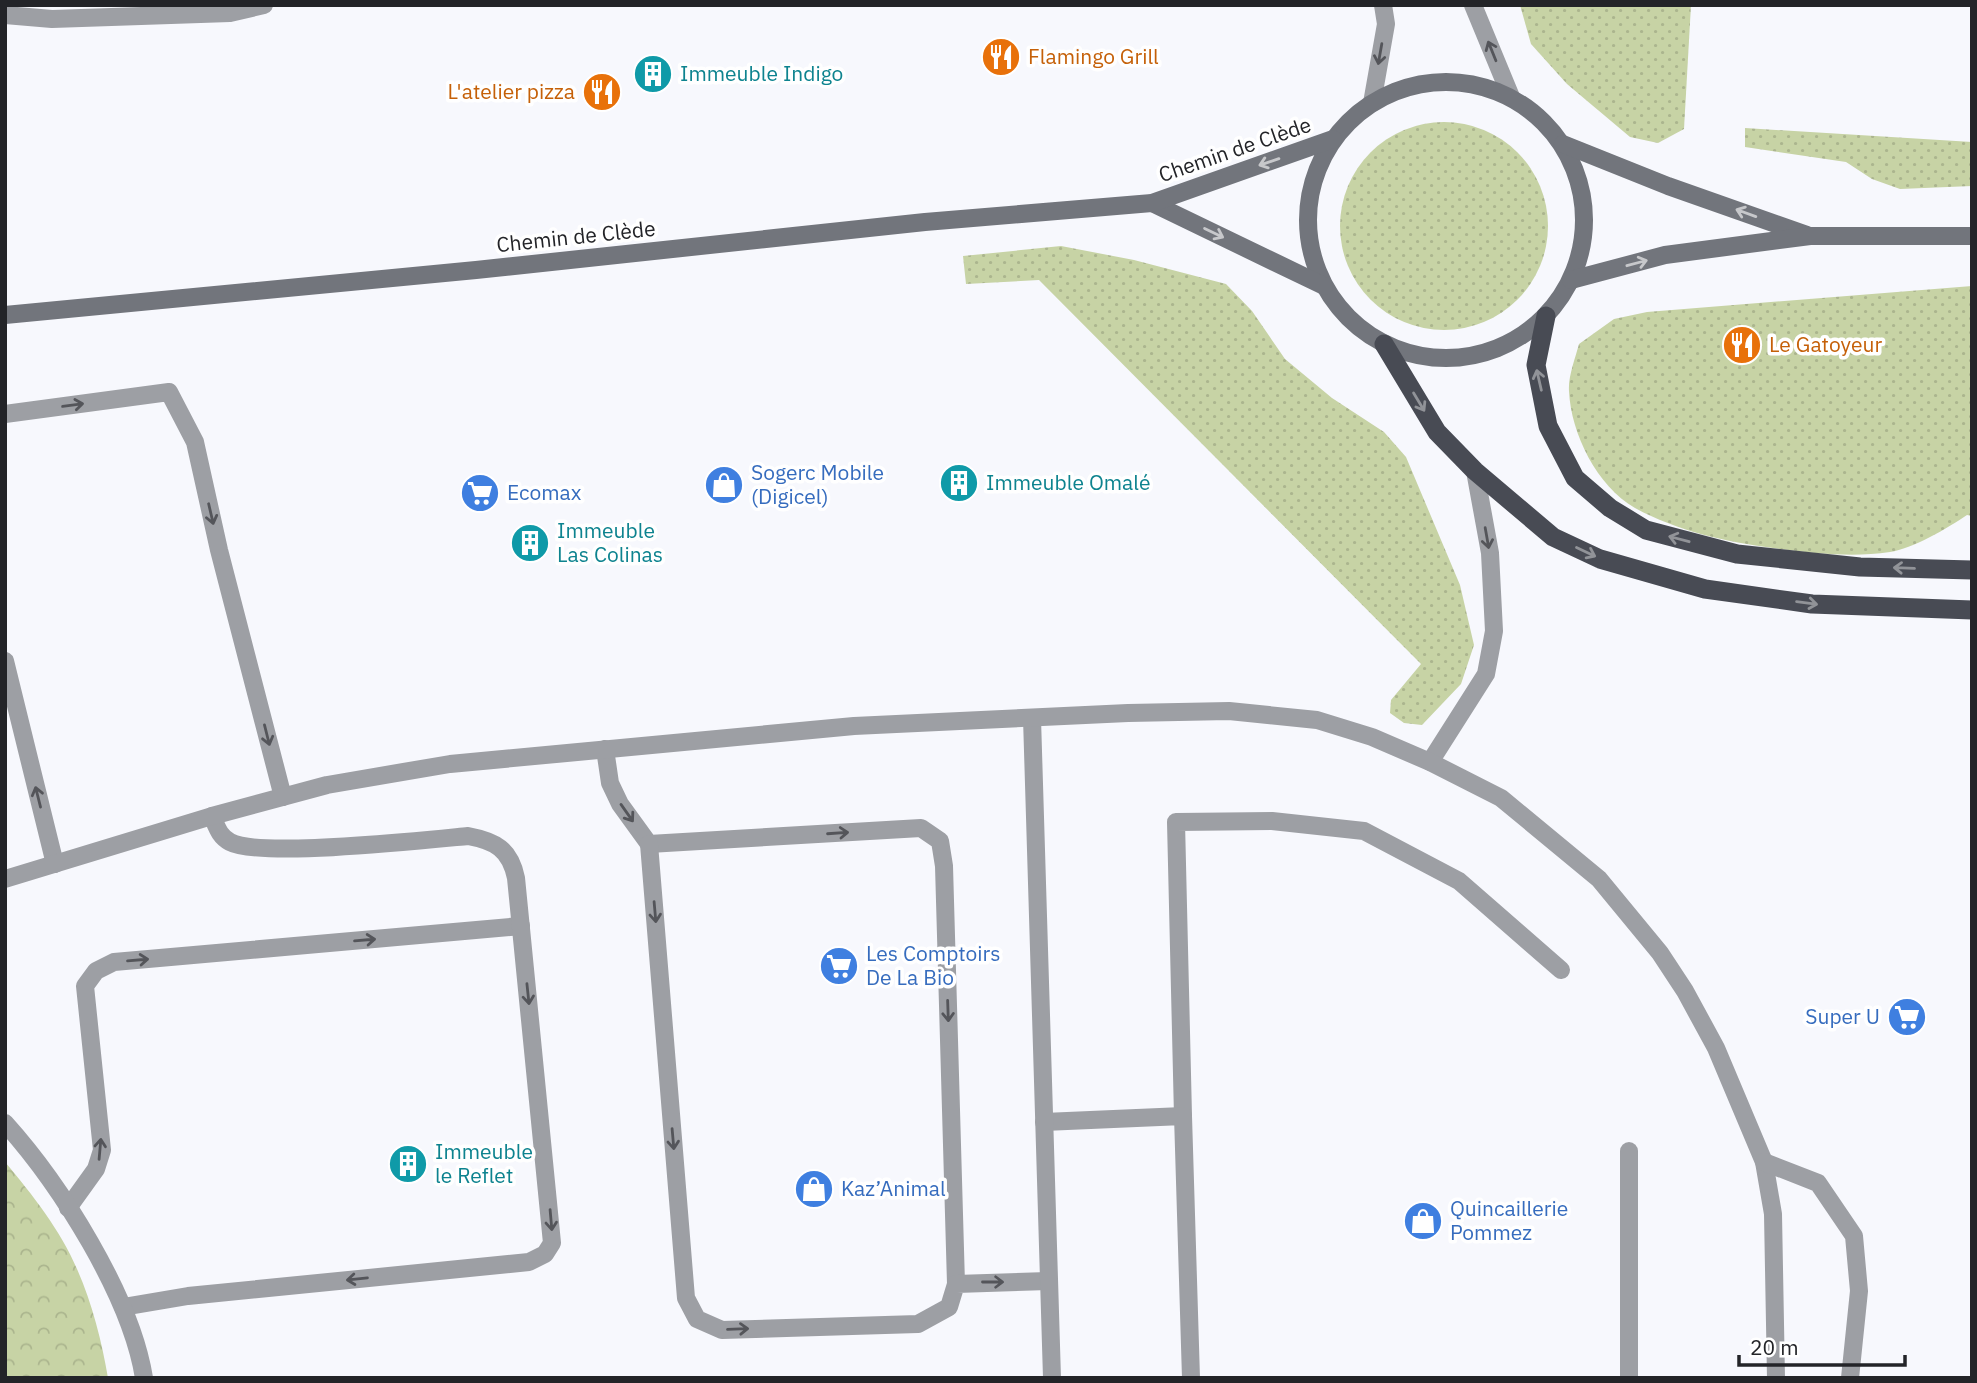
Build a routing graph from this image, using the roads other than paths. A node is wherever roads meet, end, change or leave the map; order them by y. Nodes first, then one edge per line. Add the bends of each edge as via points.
1 (264, 5) edge
2 (1383, 5) edge
3 (1473, 5) edge
4 (5, 15) edge
5 (1511, 97) junction
6 (1372, 103) junction
7 (1333, 139) junction
8 (1563, 144) junction
9 (1152, 203) junction
10 (1810, 236) junction
11 (1972, 236) edge
12 (1571, 280) junction
13 (1324, 286) junction
14 (5, 315) edge
15 (1546, 316) junction
16 (1384, 344) junction
17 (5, 414) edge
18 (1475, 471) junction
19 (1972, 570) edge
20 (1972, 610) edge
21 (5, 661) edge
22 (1032, 718) junction
23 (605, 749) junction
24 (1430, 762) junction
25 (283, 797) junction
26 (212, 816) junction
27 (649, 844) junction
28 (55, 864) junction
29 (5, 879) edge
30 (521, 926) junction
31 (1560, 970) dead end
32 (1183, 1116) junction
33 (1044, 1122) junction
34 (5, 1123) edge
35 (1629, 1151) dead end
36 (1765, 1161) junction
37 (68, 1208) junction
38 (1048, 1281) junction
39 (956, 1284) junction
40 (123, 1307) junction
41 (144, 1378) edge
42 (1052, 1378) edge
43 (1191, 1378) edge
44 (1629, 1378) edge
45 (1776, 1378) edge
46 (1850, 1378) edge

1 - 4 street via 217,13 52,19
2 -> 6 street via 1385,24
5 -> 3 street
5 - 6 main road via 1474,84 1431,82
5 - 8 main road via 1545,121
6 - 7 main road
7 -> 9 main road, Chemin de Clède
7 - 13 main road via 1314,174 1307,212 1310,250
10 -> 8 main road
8 - 12 main road via 1582,188 1585,235
9 -> 13 main road, Chemin de Clède
9 - 14 main road, Chemin de Clède
10 - 11 main road
12 -> 10 main road via 1665,255
12 - 15 main road
13 - 16 main road via 1350,320
15 - 16 main road via 1511,342 1470,356 1425,357
19 -> 15 highway via 1860,567 1737,554 1646,530 1610,508 1575,478 1548,426 1536,365
16 -> 18 highway via 1437,432
17 -> 25 street via 169,392 195,442
18 -> 20 highway via 1553,537 1600,559 1705,589 1812,604
18 -> 24 street via 1490,552 1494,631 1486,674
28 -> 21 street
22 - 23 street via 854,726
22 - 24 street via 1229,711 1317,720
22 - 33 street
23 - 25 street via 450,764
23 -> 27 street via 610,783
24 - 36 street via 1501,798 1599,878 1685,991 1716,1048
25 - 26 street
26 - 28 street
26 - 30 street via 220,835 252,848 468,836 489,840 513,864
27 -> 39 street via 921,828 940,841
27 -> 39 street via 686,1298 697,1320 722,1330 918,1324 949,1307
28 - 29 street
37 -> 30 street via 96,1169 102,1150 85,986 96,971 114,962
30 -> 40 street via 552,1228 552,1243 545,1254 529,1262 188,1296
31 - 32 street via 1459,881 1364,831 1272,821 1176,822
32 - 33 street
32 - 43 street
33 - 38 street
34 - 37 street via 28,1148
35 - 44 street
36 - 45 street via 1773,1214
36 - 46 street via 1818,1183 1854,1236 1859,1292
37 - 40 street
39 -> 38 street
38 - 42 street
40 - 41 street

